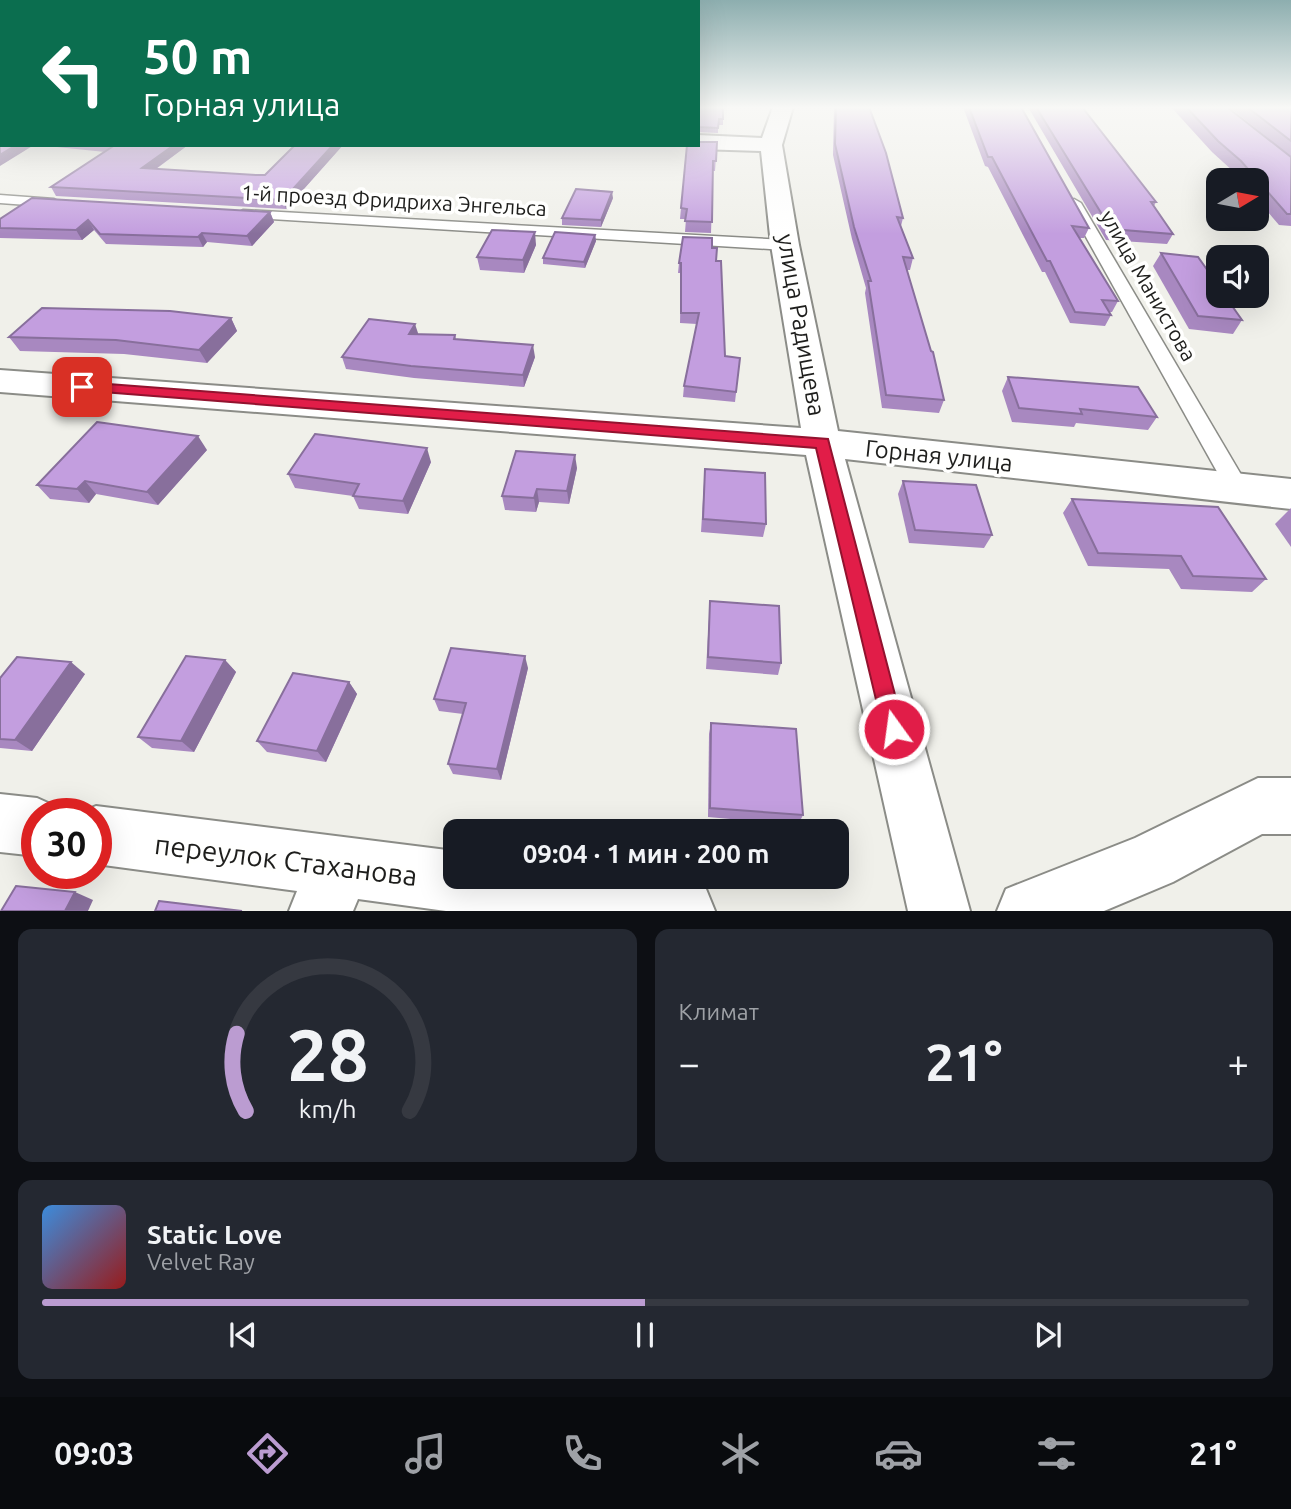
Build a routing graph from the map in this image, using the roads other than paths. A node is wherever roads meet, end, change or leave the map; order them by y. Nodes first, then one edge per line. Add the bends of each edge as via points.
1 (772, 150) edge
2 (1067, 190) edge
3 (0, 199) edge
4 (69, 203) edge
5 (234, 213) edge
6 (785, 245) junction
7 (0, 381) edge
8 (822, 443) junction
9 (1238, 489) junction
10 (1291, 494) edge
11 (1291, 806) edge
12 (0, 822) edge
13 (21, 825) edge
14 (112, 839) edge
15 (331, 889) edge
16 (684, 911) edge
17 (939, 911) edge
18 (1028, 911) edge

1 - 6 street, улица Радищева
2 - 9 lane, улица Манистова
3 - 4 lane
5 - 6 lane, 1-й проезд Фридриха Энгельса
6 - 8 street, улица Радищева
7 - 8 street, Горная улица
8 - 9 street, Горная улица
8 - 17 street, улица Радищева
9 - 10 street, Горная улица
11 - 18 street via 1258,806 1152,861
12 - 13 street
14 - 15 street, переулок Стаханова
15 - 16 street, переулок Стаханова

